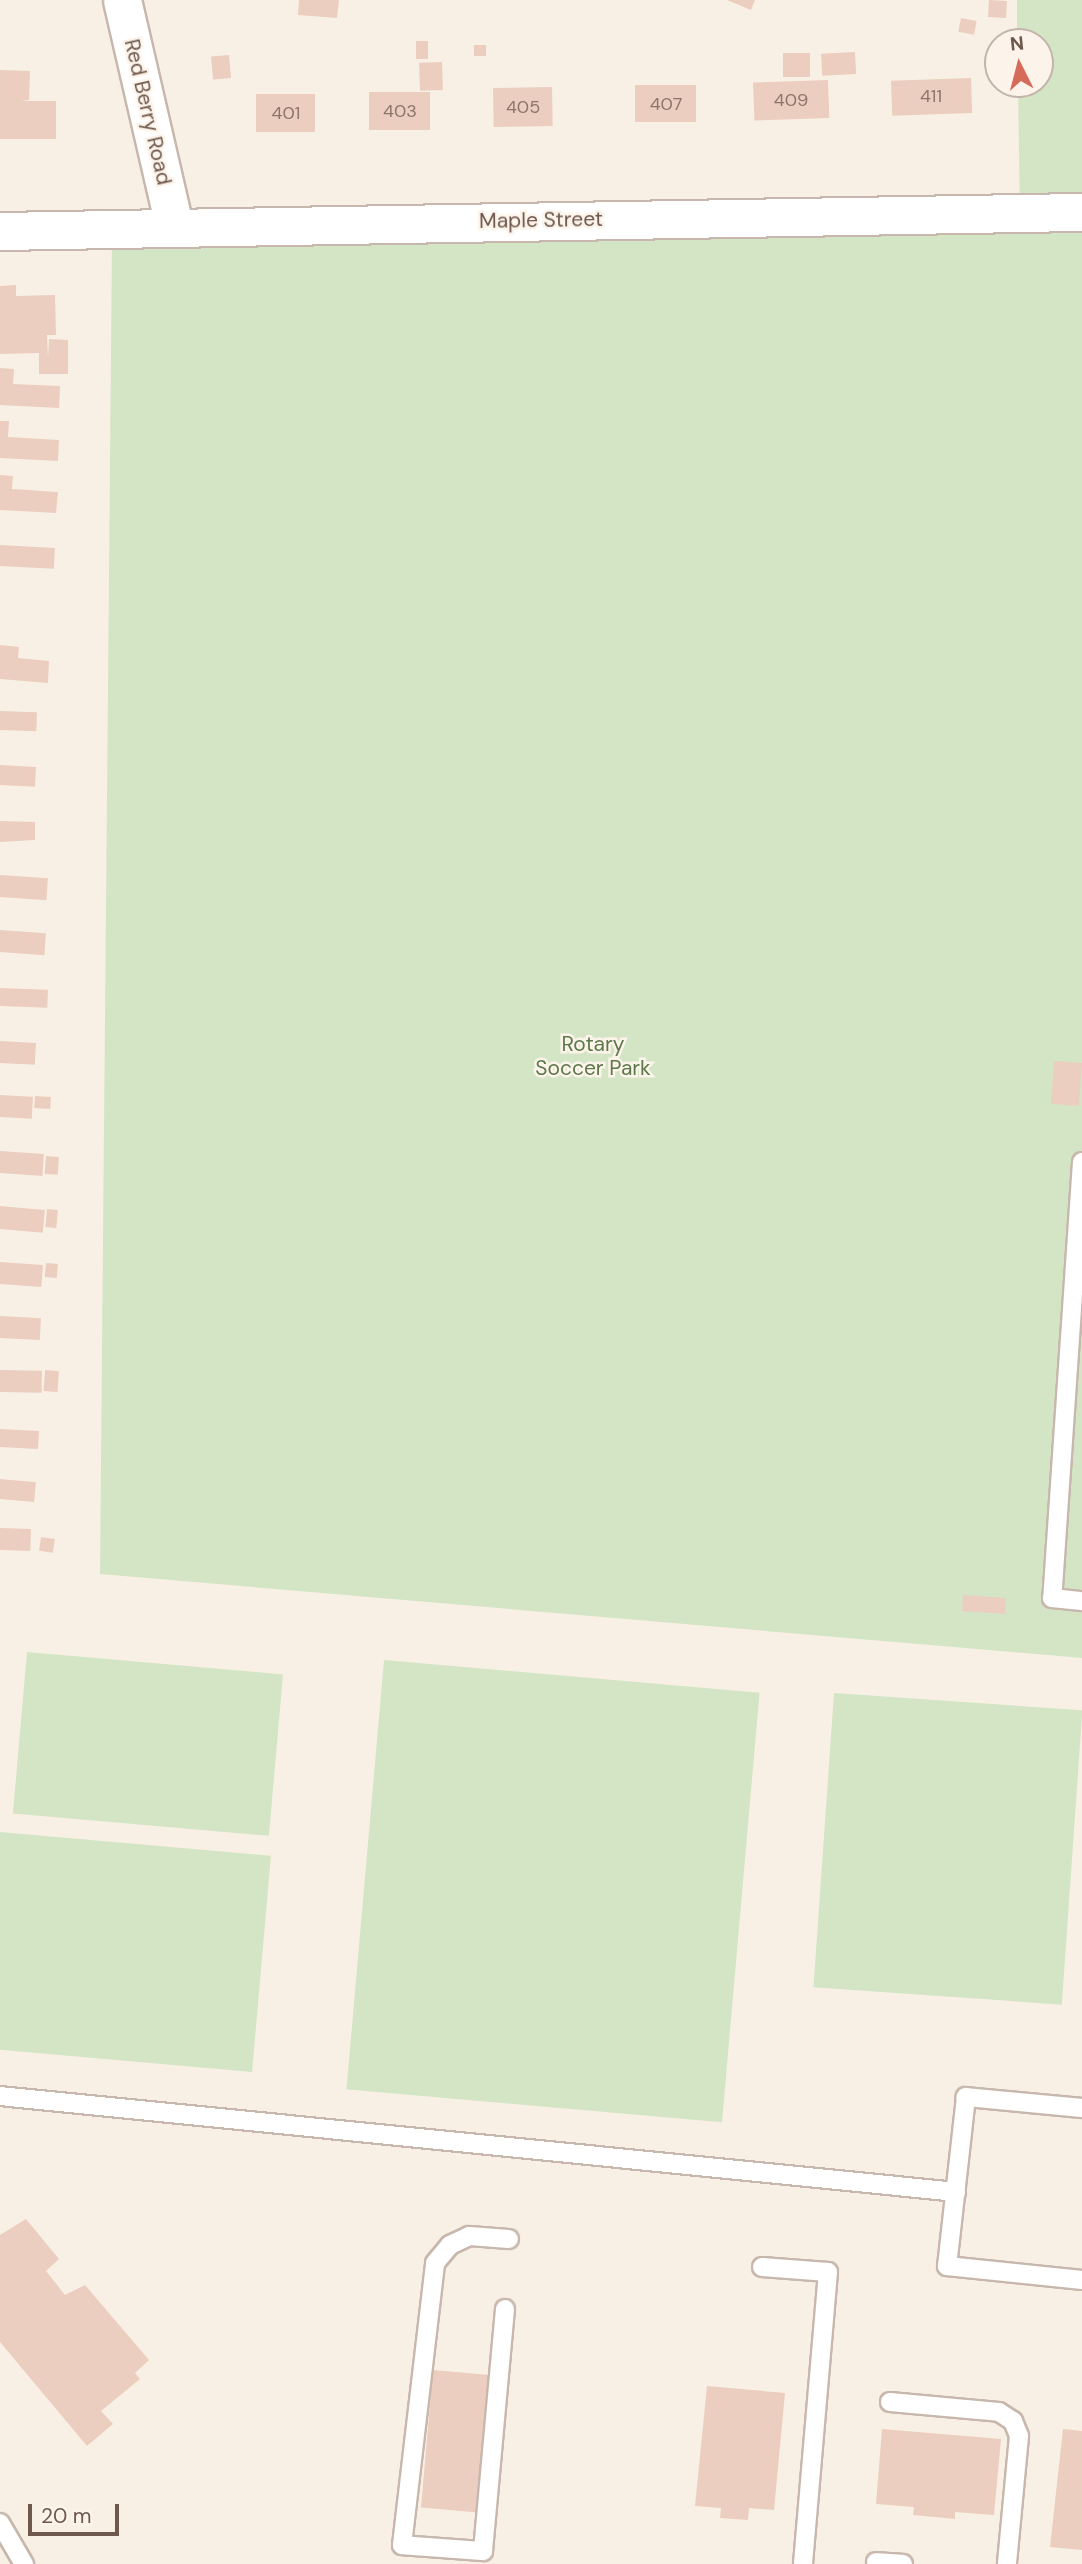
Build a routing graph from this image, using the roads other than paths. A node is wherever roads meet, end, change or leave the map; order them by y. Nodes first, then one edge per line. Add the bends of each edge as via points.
1 (122, 0) edge
2 (1082, 212) edge
3 (174, 225) junction
4 (0, 231) edge
5 (1082, 1161) edge
6 (1082, 1601) edge
7 (0, 2096) edge
8 (1082, 2108) edge
9 (956, 2192) junction
10 (509, 2239) dead end
11 (762, 2267) dead end
12 (1082, 2280) edge
13 (505, 2309) dead end
14 (890, 2402) dead end
15 (3, 2534) edge
16 (438, 2556) edge
17 (876, 2562) dead end
18 (24, 2564) edge
19 (803, 2564) edge
20 (903, 2564) edge
21 (1007, 2564) edge

1 - 3 street, Red Berry Road
2 - 3 street, Maple Street
3 - 4 street, Maple Street
5 - 6 lane via 1052,1598
7 - 9 lane
8 - 9 lane via 966,2097
9 - 12 lane via 947,2266
10 - 16 lane via 469,2236 450,2245 435,2263 401,2544
11 - 19 lane via 828,2272
13 - 16 lane via 483,2551
14 - 21 lane via 999,2412 1013,2421 1019,2436
15 - 18 lane
17 - 20 lane

